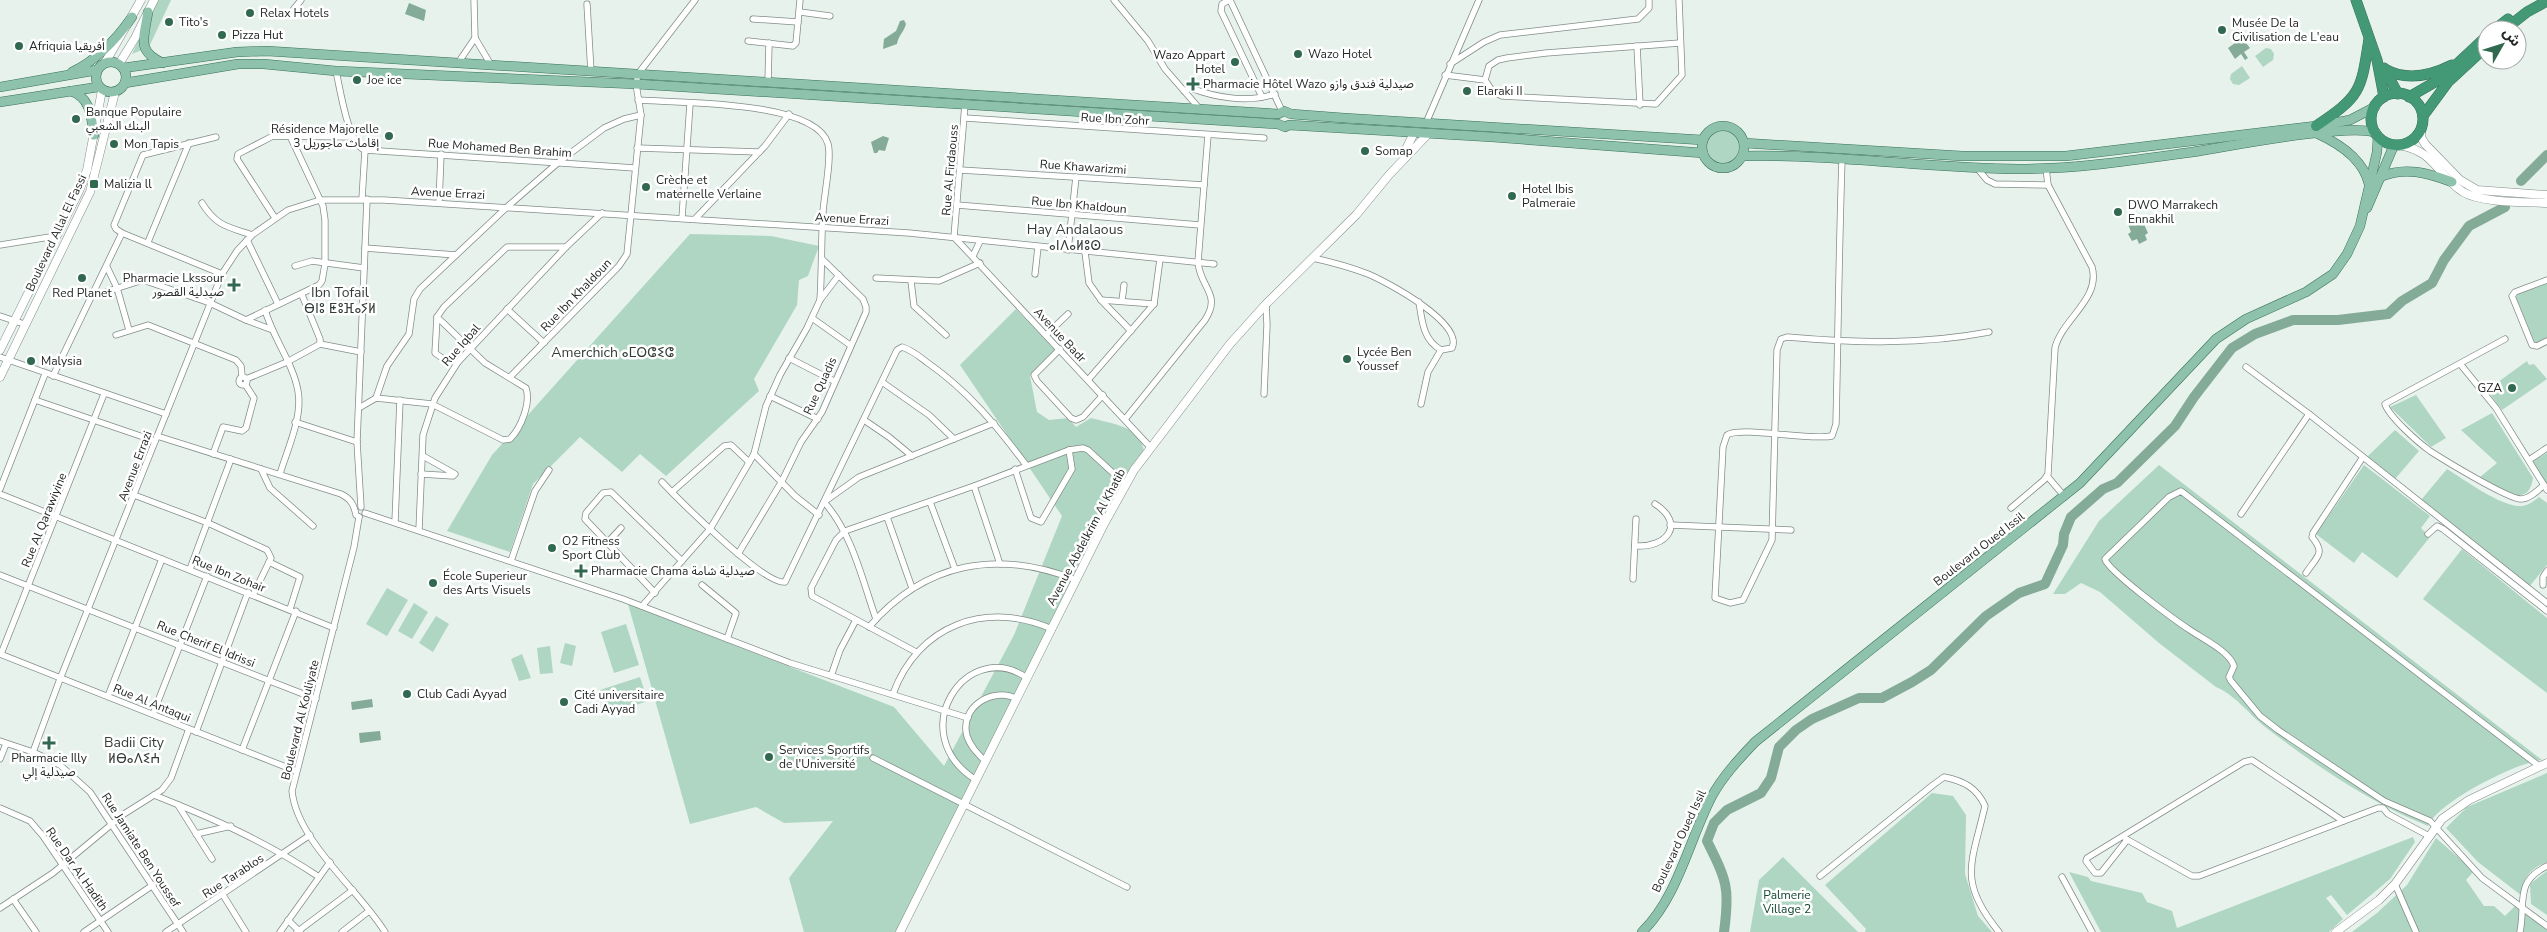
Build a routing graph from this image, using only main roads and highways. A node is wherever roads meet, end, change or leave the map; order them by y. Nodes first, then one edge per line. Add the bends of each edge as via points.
1 (2356, 0) edge
2 (2536, 0) edge
3 (2547, 1) edge
4 (148, 12) road end
5 (132, 17) road end
6 (2508, 20) edge
7 (2517, 20) edge
8 (2370, 39) junction
9 (2477, 45) edge
10 (2477, 55) edge
11 (2378, 60) junction
12 (2459, 62) junction
13 (164, 63) junction
14 (121, 66) junction
15 (2384, 69) junction
16 (97, 70) junction
17 (62, 76) junction
18 (125, 84) junction
19 (0, 87) edge
20 (100, 88) junction
21 (71, 91) junction
22 (2398, 94) junction
23 (2384, 97) junction
24 (2409, 97) junction
25 (0, 102) edge
26 (2374, 107) junction
27 (1282, 116) junction
28 (2423, 116) junction
29 (2316, 130) junction
30 (2377, 134) junction
31 (94, 135) road end
32 (1703, 140) junction
33 (1744, 142) junction
34 (2397, 145) junction
35 (1703, 153) junction
36 (1743, 156) junction
37 (2380, 177) junction
38 (2452, 182) road end
39 (2369, 185) junction
40 (2363, 215) junction
41 (1642, 932) edge

1 - 8 highway
2 - 6 highway
3 - 7 highway
4 - 13 main road via 145,49 150,57
5 - 17 main road via 104,50 88,63
8 - 11 highway
8 - 29 highway via 2360,87 2347,105
9 - 12 highway
10 - 28 highway via 2448,82
11 - 15 highway
11 - 23 highway
12 - 15 highway via 2416,76 2398,75
12 - 24 highway via 2433,84
13 - 14 main road
13 - 27 main road via 237,52 268,51 1199,108
14 - 16 main road via 105,63
14 - 18 main road via 126,75
15 - 22 highway
16 - 17 main road
16 - 20 main road via 95,78
17 - 19 main road
18 - 20 main road via 115,92
18 - 27 main road via 238,64 264,64 336,71 636,84 965,104
20 - 21 main road
21 - 25 main road
21 - 31 main road via 87,104
22 - 23 highway
22 - 24 highway
23 - 26 highway
24 - 28 highway
26 - 29 main road via 2350,120
26 - 30 highway via 2372,120
27 - 32 main road
27 - 35 main road via 1292,119 1289,125
28 - 34 highway via 2421,128 2414,138
29 - 30 main road via 2364,130
29 - 33 main road via 2093,154 2024,157
29 - 36 main road via 2134,160 2046,168
29 - 39 main road via 2355,158
30 - 34 highway via 2384,141
30 - 39 main road, Boulevard Oued Issil via 2377,152
32 - 33 main road via 1711,129 1724,126 1737,131
32 - 35 main road
33 - 36 main road
34 - 37 main road, Boulevard Oued Issil
35 - 36 main road via 1709,163 1719,168 1730,168
37 - 38 main road via 2409,170
37 - 40 main road, Boulevard Oued Issil
39 - 40 main road, Boulevard Oued Issil
40 - 41 main road, Boulevard Oued Issil via 2347,254 2333,274 2306,292 2234,325 2216,339 2065,497 1755,742 1713,794 1668,894

